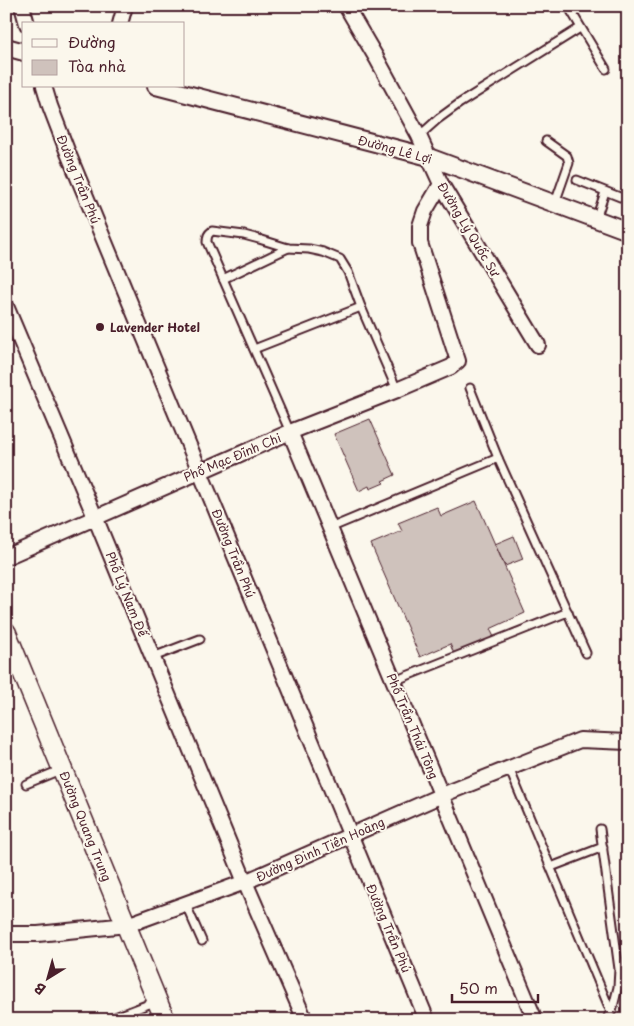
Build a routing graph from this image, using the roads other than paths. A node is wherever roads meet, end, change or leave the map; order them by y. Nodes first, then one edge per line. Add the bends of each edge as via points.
1 (22, 6) edge
2 (125, 6) edge
3 (346, 6) edge
4 (568, 6) edge
5 (26, 22) edge
6 (121, 22) edge
7 (580, 28) junction
8 (6, 47) edge
9 (22, 51) edge
10 (606, 69) dead end
11 (45, 88) edge
12 (164, 88) edge
13 (419, 136) junction
14 (546, 141) dead end
15 (429, 157) junction
16 (577, 180) dead end
17 (441, 184) junction
18 (605, 192) junction
19 (625, 199) dead end
20 (555, 204) junction
21 (595, 219) junction
22 (628, 231) edge
23 (288, 248) junction
24 (223, 280) junction
25 (6, 306) edge
26 (361, 307) junction
27 (538, 345) dead end
28 (254, 349) junction
29 (470, 388) dead end
30 (398, 390) junction
31 (290, 432) junction
32 (498, 458) junction
33 (200, 471) junction
34 (96, 517) junction
35 (330, 528) junction
36 (6, 557) edge
37 (568, 612) junction
38 (6, 632) edge
39 (200, 639) dead end
40 (586, 653) dead end
41 (153, 657) junction
42 (394, 681) junction
43 (628, 742) edge
44 (509, 768) junction
45 (63, 769) junction
46 (26, 784) dead end
47 (442, 795) junction
48 (600, 829) dead end
49 (350, 836) junction
50 (603, 847) junction
51 (551, 867) junction
52 (245, 882) junction
53 (186, 905) junction
54 (128, 925) junction
55 (6, 934) edge
56 (202, 941) dead end
57 (157, 1000) junction
58 (611, 1012) junction
59 (110, 1019) edge
60 (165, 1020) edge
61 (305, 1020) edge
62 (427, 1020) edge
63 (534, 1020) edge
64 (606, 1020) edge

1 - 5 street
2 - 6 street
3 - 13 street, Đường Lý Quốc Sư
4 - 7 lane
7 - 10 lane
7 - 13 lane via 460,103
8 - 9 street
11 - 33 street, Đường Trần Phú
12 - 15 street, Đường Lê Lợi
13 - 15 street, Đường Lý Quốc Sư
14 - 20 lane via 567,156 569,163
15 - 17 street, Đường Lý Quốc Sư
15 - 20 street, Đường Lê Lợi
16 - 18 lane
17 - 27 street, Đường Lý Quốc Sư
17 - 30 street, Phố Mạc Đĩnh Chi via 425,210 420,226 420,243 458,361
18 - 19 lane
18 - 21 lane
20 - 21 street, Đường Lê Lợi
21 - 22 street, Đường Lê Lợi
23 - 24 lane
23 - 24 lane via 244,235 212,231 207,242
23 - 26 lane via 323,252 340,259
24 - 28 lane
25 - 34 street, Phố Lý Nam Đế
26 - 28 lane
26 - 30 lane
28 - 31 lane
29 - 32 lane
30 - 31 street, Phố Mạc Đĩnh Chi
31 - 33 street, Phố Mạc Đĩnh Chi
31 - 35 street, Phố Trần Thái Tông
32 - 35 lane
32 - 37 lane
33 - 34 street, Phố Mạc Đĩnh Chi
33 - 49 street, Đường Trần Phú
34 - 36 street, Phố Mạc Đĩnh Chi
34 - 41 street, Phố Lý Nam Đế
35 - 42 street, Phố Trần Thái Tông
37 - 40 lane
37 - 42 lane
38 - 45 main road, Đường Quang Trung
39 - 41 lane
41 - 52 street, Phố Lý Nam Đế
42 - 47 street, Phố Trần Thái Tông
43 - 44 street, Đường Đinh Tiên Hoàng via 580,740
44 - 47 street, Đường Đinh Tiên Hoàng
44 - 51 lane
45 - 46 lane
45 - 54 main road, Đường Quang Trung
47 - 49 street, Đường Đinh Tiên Hoàng
47 - 63 street, Phố Trần Thái Tông
48 - 50 lane
49 - 52 street, Đường Đinh Tiên Hoàng
49 - 62 street, Đường Trần Phú
50 - 51 lane
50 - 58 lane via 619,969
51 - 58 lane
52 - 53 street, Đường Đinh Tiên Hoàng
52 - 61 street, Phố Lý Nam Đế
53 - 54 street, Đường Đinh Tiên Hoàng
53 - 56 lane
54 - 55 street, Đường Đinh Tiên Hoàng
54 - 57 main road, Đường Quang Trung
57 - 59 lane
57 - 60 main road, Đường Quang Trung
58 - 64 lane

